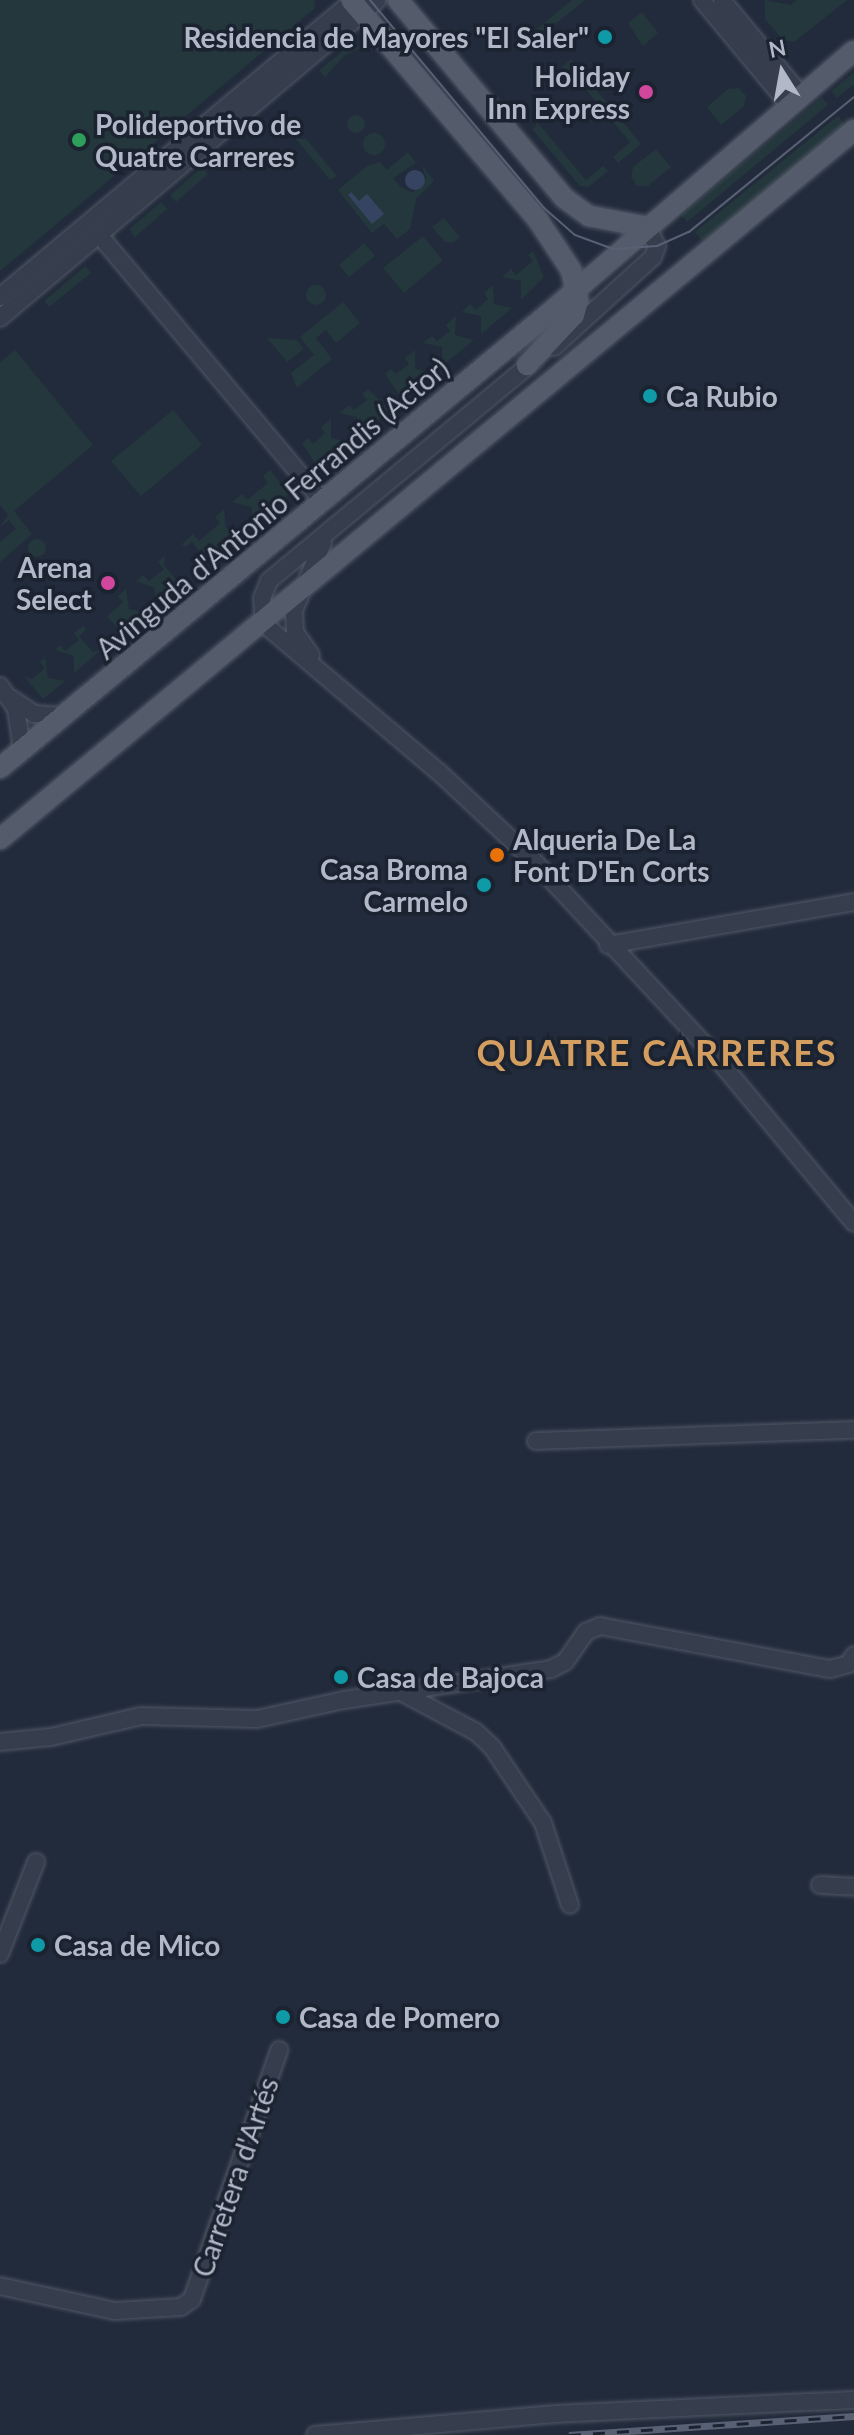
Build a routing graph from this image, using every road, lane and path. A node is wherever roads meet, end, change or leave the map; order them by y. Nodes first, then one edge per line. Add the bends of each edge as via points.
1 (398, 0) edge
2 (702, 0) edge
3 (722, 0) edge
4 (359, 3) edge
5 (854, 51) edge
6 (796, 101) junction
7 (854, 130) edge
8 (647, 227) junction
9 (100, 236) junction
10 (577, 287) junction
11 (0, 297) edge
12 (0, 318) edge
13 (527, 365) junction
14 (323, 502) junction
15 (342, 521) junction
16 (297, 595) junction
17 (264, 624) junction
18 (333, 680) junction
19 (5, 692) edge
20 (63, 716) junction
21 (22, 749) junction
22 (0, 768) edge
23 (0, 839) edge
24 (854, 902) edge
25 (608, 945) junction
26 (853, 1221) edge
27 (854, 1430) edge
28 (536, 1441) dead end
29 (854, 1655) edge
30 (399, 1691) junction
31 (0, 1742) edge
32 (36, 1862) dead end
33 (820, 1885) dead end
34 (854, 1887) edge
35 (570, 1905) dead end
36 (0, 1954) edge
37 (279, 2050) dead end
38 (0, 2286) edge
39 (854, 2400) edge
40 (315, 2435) edge

1 - 8 main road via 559,194 589,216
2 - 6 street
3 - 6 street
4 - 9 street
4 - 10 main road via 538,220
4 - 11 street
5 - 6 main road, Avinguda d'Antonio Ferrandis (Actor)
6 - 8 main road, Avinguda d'Antonio Ferrandis (Actor)
7 - 16 main road, Avinguda d'Antonio Ferrandis (Actor)
8 - 10 main road, Avinguda d'Antonio Ferrandis (Actor)
8 - 13 street, Avinguda d'Antonio Ferrandis (Actor) via 657,246 645,266
9 - 12 street
9 - 14 street
10 - 13 main road, Avinguda d'Antonio Ferrandis (Actor) via 578,301 565,330
10 - 14 main road, Avinguda d'Antonio Ferrandis (Actor)
13 - 15 street, Avinguda d'Antonio Ferrandis (Actor)
14 - 20 main road, Avinguda d'Antonio Ferrandis (Actor)
15 - 16 street, Avinguda d'Antonio Ferrandis (Actor) via 319,548
15 - 17 street, Avinguda d'Antonio Ferrandis (Actor) via 269,581 262,598
16 - 17 main road, Avinguda d'Antonio Ferrandis (Actor)
16 - 18 street via 294,624 299,642
17 - 18 street
17 - 23 main road, Avinguda d'Antonio Ferrandis (Actor)
18 - 25 street via 487,815
19 - 20 street via 34,714
19 - 21 street via 21,724
20 - 21 main road, Avinguda d'Antonio Ferrandis (Actor)
21 - 22 main road, Avinguda d'Antonio Ferrandis (Actor)
24 - 25 street
25 - 26 street via 715,1056
27 - 28 street
29 - 30 street via 849,1664 830,1669 600,1626 586,1632 558,1667
30 - 31 street via 257,1719 141,1716 51,1737
30 - 35 street via 476,1732 492,1747 543,1823
32 - 36 street
33 - 34 street
37 - 38 street, Carretera d'Artés via 192,2299 181,2307 115,2311
39 - 40 street via 555,2414

